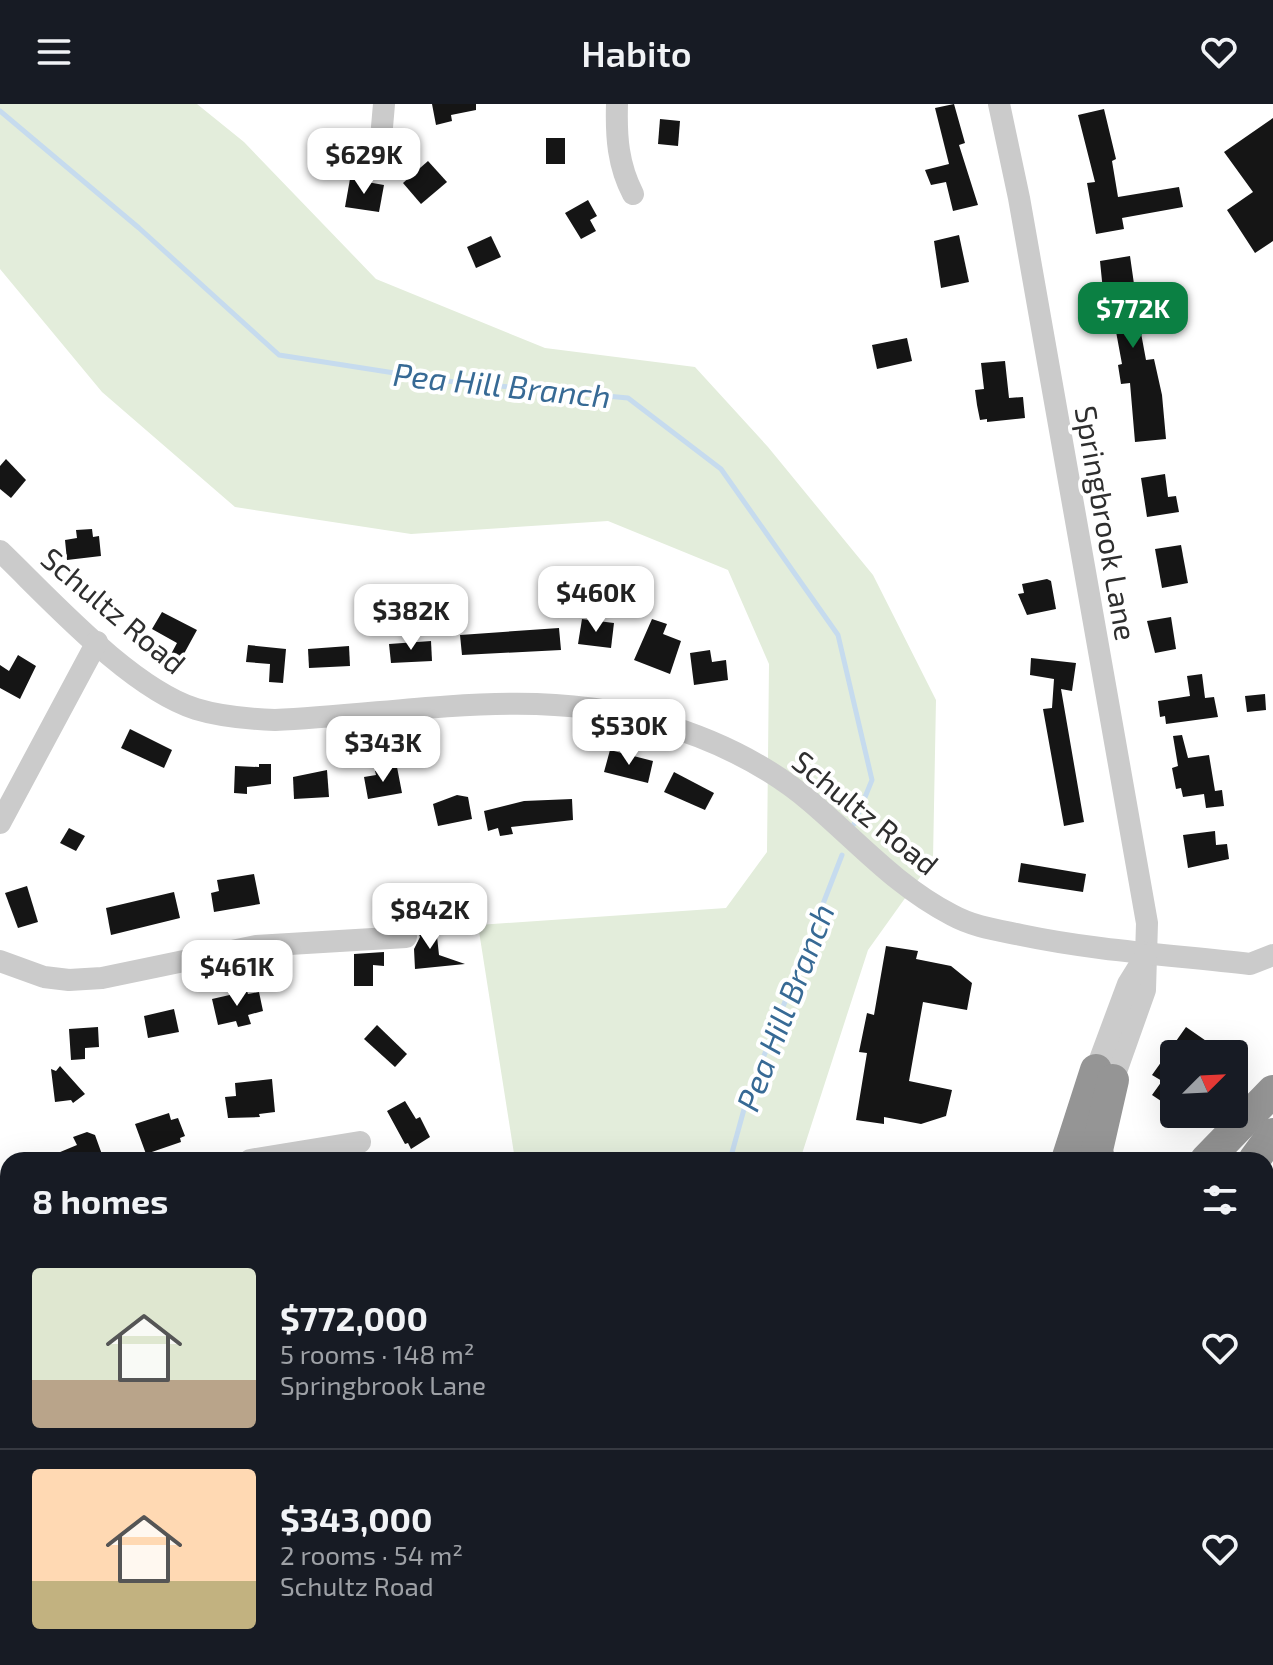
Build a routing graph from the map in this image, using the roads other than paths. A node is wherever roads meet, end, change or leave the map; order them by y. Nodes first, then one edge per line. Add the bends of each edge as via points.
1 (384, 104) edge
2 (617, 104) edge
3 (999, 104) edge
4 (382, 127) dead end
5 (633, 194) dead end
6 (0, 551) edge
7 (97, 642) junction
8 (0, 823) edge
9 (406, 937) dead end
10 (1147, 954) junction
11 (1273, 955) edge
12 (0, 961) edge
13 (1104, 1075) junction
14 (1273, 1091) edge
15 (1273, 1134) edge
16 (360, 1142) dead end
17 (299, 1152) edge
18 (1070, 1152) edge
19 (1097, 1152) edge
20 (1214, 1152) edge
21 (1260, 1152) edge

1 - 4 street
2 - 5 street via 618,148
3 - 10 street, Springbrook Lane via 1117,745 1147,923
6 - 7 street, Schultz Road
7 - 8 street
7 - 10 street, Schultz Road via 174,699 194,709 246,719 316,719 485,703 595,710 654,721 710,741 774,775 814,804 890,876 956,917 1073,947
9 - 12 street via 256,946 69,980
10 - 11 street, Schultz Road via 1250,964
10 - 13 street via 1128,984
13 - 18 highway
13 - 19 highway
14 - 20 highway
15 - 21 highway
16 - 17 street

